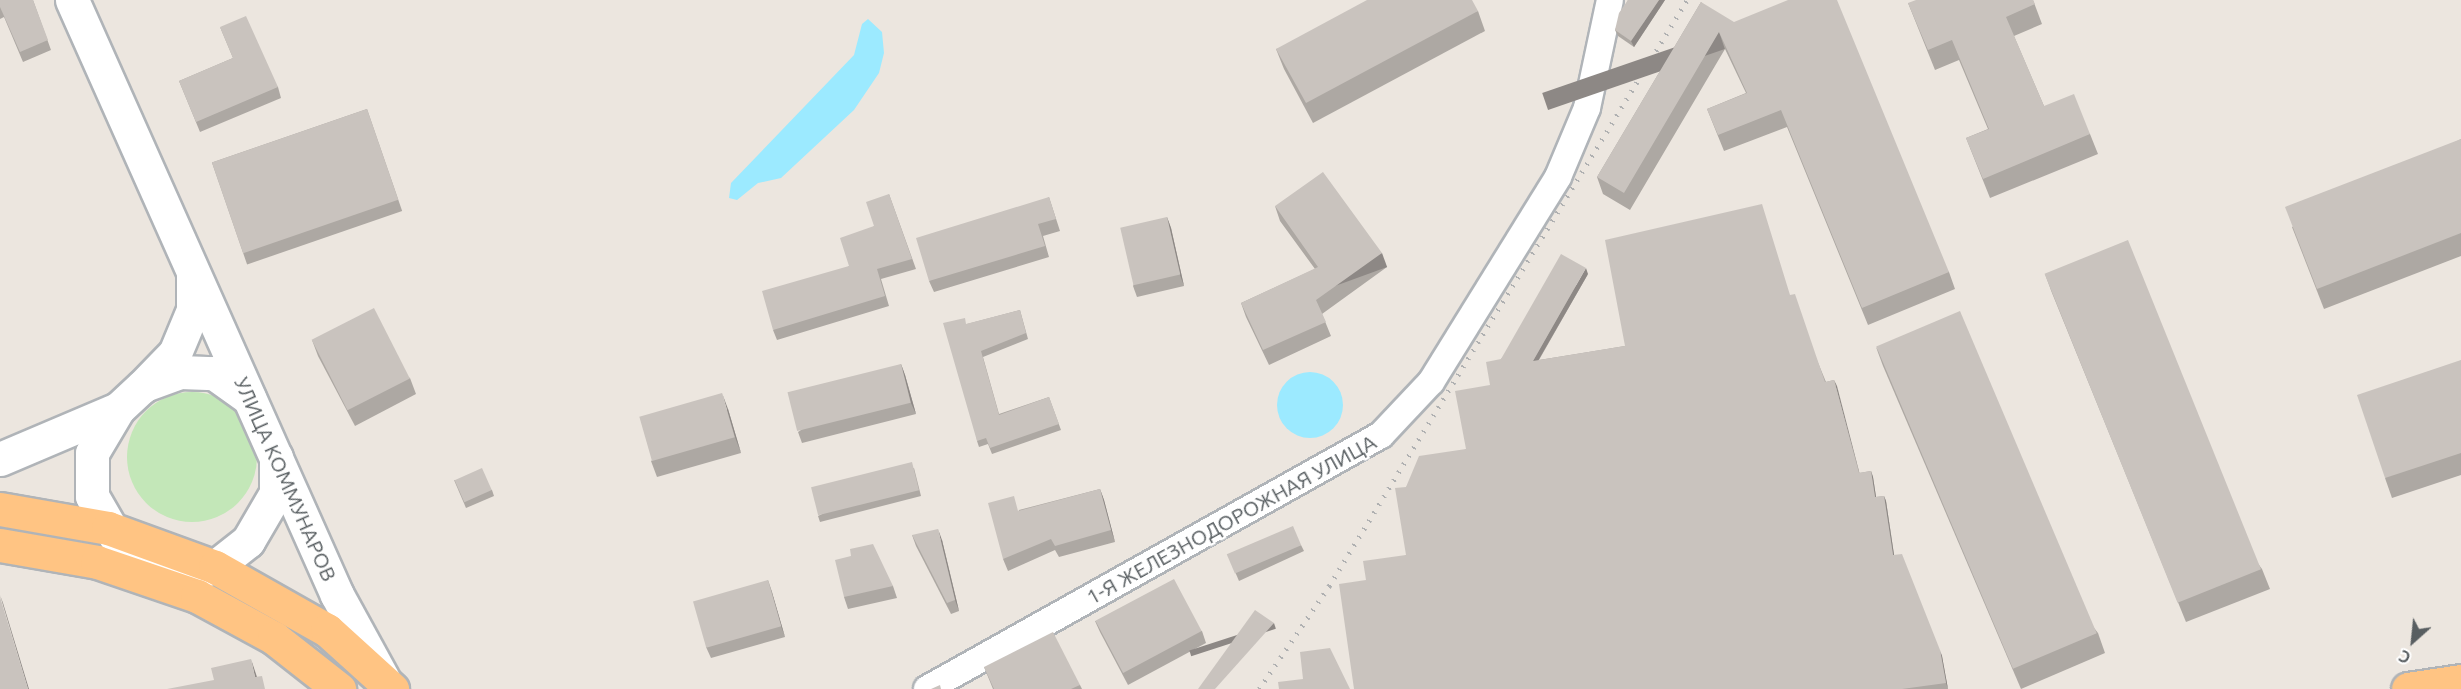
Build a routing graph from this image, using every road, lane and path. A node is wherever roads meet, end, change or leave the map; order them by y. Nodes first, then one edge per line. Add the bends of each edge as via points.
1 (72, 0) edge
2 (1610, 0) edge
3 (193, 274) junction
4 (141, 387) junction
5 (255, 403) junction
6 (118, 409) junction
7 (276, 452) junction
8 (0, 459) edge
9 (0, 509) edge
10 (108, 528) junction
11 (0, 545) edge
12 (215, 567) junction
13 (155, 579) junction
14 (2461, 681) edge
15 (388, 685) edge
16 (339, 689) edge
17 (927, 689) edge
18 (2408, 689) edge

1 - 3 street, УЛИЦА КОММУНАРОВ
2 - 17 street, 1-Я ЖЕЛЕЗНОДОРОЖНАЯ УЛИЦА via 1587,108 1558,177 1431,382 1381,435
3 - 4 street, УЛИЦА КОММУНАРОВ via 193,310 175,353
3 - 5 street, УЛИЦА КОММУНАРОВ
4 - 5 street via 180,372 214,373
4 - 6 street, УЛИЦА КОММУНАРОВ
5 - 7 street, УЛИЦА КОММУНАРОВ
6 - 8 street, УЛИЦА КОММУНАРОВ
6 - 10 street via 92,453 88,473 92,496
7 - 12 street via 276,493 261,526
7 - 15 street, УЛИЦА КОММУНАРОВ via 337,595
9 - 10 highway
10 - 12 highway
10 - 13 street via 133,562
11 - 13 highway via 43,550
12 - 13 street via 177,579
12 - 15 highway via 327,630
13 - 16 highway via 252,624
14 - 18 highway

